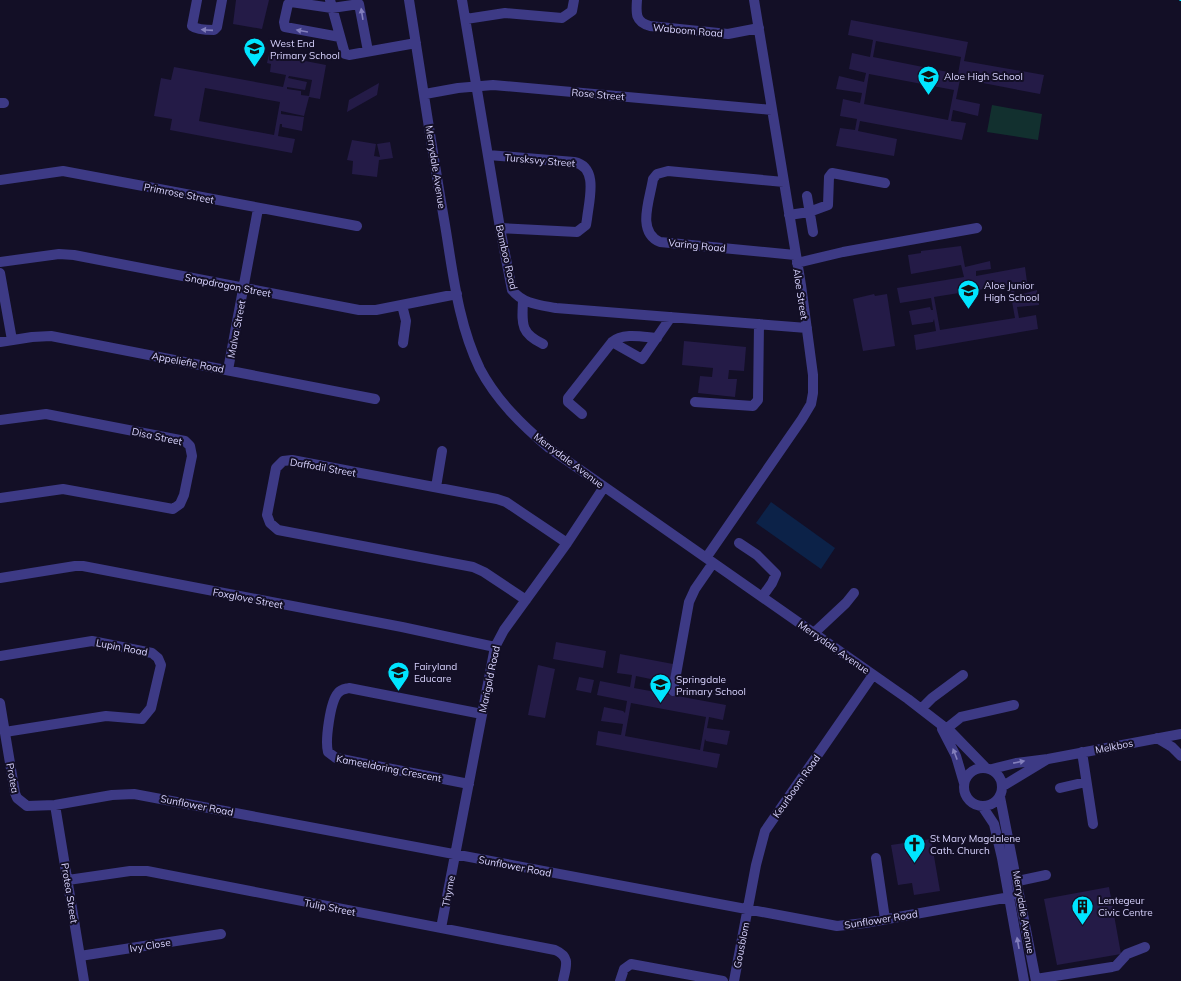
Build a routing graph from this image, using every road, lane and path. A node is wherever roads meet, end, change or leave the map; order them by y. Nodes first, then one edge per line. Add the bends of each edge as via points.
1 (197, 0) edge
2 (222, 0) edge
3 (409, 0) edge
4 (462, 0) edge
5 (574, 0) edge
6 (637, 0) edge
7 (754, 0) edge
8 (331, 4) edge
9 (466, 19) junction
10 (759, 28) junction
11 (340, 37) junction
12 (416, 43) junction
13 (368, 51) junction
14 (476, 85) junction
15 (425, 94) junction
16 (772, 110) junction
17 (488, 155) junction
18 (0, 180) edge
19 (784, 182) junction
20 (885, 183) dead end
21 (807, 196) dead end
22 (258, 209) junction
23 (809, 212) junction
24 (789, 215) junction
25 (357, 226) dead end
26 (500, 228) junction
27 (977, 228) dead end
28 (813, 232) dead end
29 (796, 259) junction
30 (0, 262) edge
31 (0, 273) edge
32 (244, 288) junction
33 (456, 294) junction
34 (523, 300) junction
35 (402, 305) junction
36 (671, 317) junction
37 (759, 324) junction
38 (807, 328) junction
39 (657, 338) junction
40 (12, 340) junction
41 (0, 342) edge
42 (403, 342) dead end
43 (612, 342) junction
44 (543, 344) dead end
45 (228, 370) junction
46 (375, 398) dead end
47 (695, 402) dead end
48 (582, 414) dead end
49 (0, 420) edge
50 (442, 451) dead end
51 (436, 487) junction
52 (604, 487) junction
53 (0, 498) edge
54 (567, 543) junction
55 (740, 543) dead end
56 (710, 560) junction
57 (0, 578) edge
58 (854, 593) dead end
59 (762, 597) junction
60 (526, 600) junction
61 (814, 633) junction
62 (495, 647) junction
63 (0, 656) edge
64 (873, 674) junction
65 (963, 675) dead end
66 (673, 691) dead end
67 (0, 703) edge
68 (1014, 705) dead end
69 (921, 709) junction
70 (482, 714) junction
71 (944, 728) junction
72 (5, 732) junction
73 (1181, 734) edge
74 (1156, 738) junction
75 (1082, 752) junction
76 (1181, 756) edge
77 (1048, 759) junction
78 (988, 768) junction
79 (1086, 782) junction
80 (964, 783) junction
81 (469, 784) junction
82 (1003, 786) junction
83 (1060, 788) dead end
84 (1000, 797) junction
85 (22, 803) joint
86 (55, 805) junction
87 (982, 806) junction
88 (1093, 824) dead end
89 (455, 854) junction
90 (876, 858) dead end
91 (1046, 876) dead end
92 (68, 880) junction
93 (1018, 881) junction
94 (1010, 896) junction
95 (748, 909) junction
96 (885, 919) junction
97 (441, 928) junction
98 (221, 934) dead end
99 (1145, 947) dead end
100 (80, 956) junction
101 (1036, 980) edge
102 (84, 981) edge
103 (563, 981) edge
104 (620, 981) edge
105 (723, 981) edge
106 (734, 981) edge
107 (1024, 981) edge

2 -> 1 street via 217,27 214,30 192,26
3 - 12 street, Merrydale Avenue
4 - 9 street, Bamboo Road
5 - 9 street via 572,10 562,18 505,13
6 - 10 street, Waboom Road via 637,18 650,26 728,34
7 - 10 street, Aloe Street
8 - 11 street
11 -> 8 street via 284,25 286,6 289,3
13 -> 8 street via 360,5
9 - 14 street, Bamboo Road
10 - 16 street, Aloe Street
11 - 13 street via 345,54
12 - 13 street
12 - 15 street, Merrydale Avenue
14 - 15 street, Rose Street
14 - 16 street, Rose Street
14 - 17 street, Bamboo Road
15 - 33 street, Merrydale Avenue
16 - 19 street, Aloe Street
17 - 26 street, Bamboo Road
17 - 26 street, Tursksvy Street via 574,162 584,165 590,175 586,225 577,232
18 - 22 street, Primrose Street via 64,171
19 - 24 street, Aloe Street
19 - 29 street, Varing Road via 668,172 657,174 653,179 646,230 660,242
20 - 23 street via 832,173 829,177 828,205
21 - 23 street
22 - 25 street, Primrose Street
22 - 32 street, Malva Street
23 - 24 street
23 - 28 street
24 - 29 street, Aloe Street
26 - 34 street, Bamboo Road via 512,290
27 - 29 street
29 - 38 street, Aloe Street
30 - 32 street, Snapdragon Street via 59,254 74,255
31 - 40 street
32 - 35 street, Snapdragon Street via 359,310
32 - 45 street, Malva Street
33 - 35 street, Snapdragon Street
33 - 52 street, Merrydale Avenue via 470,346 499,398 521,424 549,448
34 - 36 street, Bamboo Road via 556,308
34 - 44 street via 524,327 532,338
35 - 42 street via 406,321
36 - 37 street, Bamboo Road
36 - 39 street
37 - 38 street, Bamboo Road
37 - 47 street via 756,404 753,406
38 - 56 street, Aloe Street via 814,385 811,404
39 - 43 street via 626,337
39 - 43 street via 642,359
40 - 41 street, Appeliefie Road
40 - 45 street, Appeliefie Road via 51,336
43 - 48 street via 568,398 568,402
45 - 46 street, Appeliefie Road
49 - 53 street, Disa Street via 39,414 67,418 185,441 190,446 192,456 184,495 180,504 173,509 63,489
50 - 51 street
51 - 54 street, Daffodil Street via 506,502
51 - 60 street, Daffodil Street via 286,460 276,468 267,515 270,523 278,530 479,569
52 - 54 street, Marigold Road
52 - 56 street, Merrydale Avenue
54 - 60 street, Marigold Road
55 - 59 street via 776,574
56 - 59 street, Merrydale Avenue
56 - 66 street, Aloe Street via 689,602
57 - 62 street, Foxglove Street via 83,566
58 - 61 street
59 - 61 street, Merrydale Avenue
60 - 62 street, Marigold Road
61 - 64 street, Merrydale Avenue
62 - 70 street, Marigold Road
63 - 72 street, Lupin Road via 92,641 152,653 161,665 151,708 139,720 106,716
64 - 69 street, Merrydale Avenue
64 - 95 street, Keurboom Road via 765,831
65 - 69 street
67 - 72 street, Protea
68 - 71 street via 961,717
69 - 71 street, Merrydale Avenue
70 - 81 street, Marigold Road
70 - 81 street, Kameeldoring Crescent via 349,688 343,689 335,697 326,742 328,752 336,758
71 - 78 street, Merrydale Avenue
80 -> 71 street, Merrydale Avenue
72 - 85 street, Protea via 15,793
73 - 74 street, Melkbos
74 - 75 street, Melkbos
74 - 76 street via 1172,747
75 - 77 street, Melkbos
75 - 79 street
78 -> 77 street, Melkbos
77 - 82 street, Melkbos
78 - 80 street via 975,769
78 - 82 street via 1000,776
79 - 83 street
79 - 88 street
80 - 87 street via 968,799
81 - 89 street, Marigold Road
82 - 84 street
84 - 87 street via 993,804
84 - 93 street, Merrydale Avenue
85 - 86 street, Sunflower Road via 32,807
86 - 89 street, Sunflower Road via 112,795 134,794
86 - 92 street, Protea Street
87 - 94 street, Merrydale Avenue via 994,824
89 - 95 street, Sunflower Road
89 - 97 street, Thyme
90 - 96 street
91 - 93 street
92 - 97 street, Tulip Street via 147,871
92 - 100 street, Protea Street
93 - 101 street, Merrydale Avenue
94 - 96 street, Sunflower Road
107 -> 94 street, Merrydale Avenue
95 - 96 street, Sunflower Road via 837,926
95 - 106 street, Gousblom
97 - 103 street, Tulip Street via 563,953 566,959
98 - 100 street, Ivy Close
99 - 101 street via 1127,954 1116,966
100 - 102 street, Protea Street
104 - 105 street via 624,969 631,964

